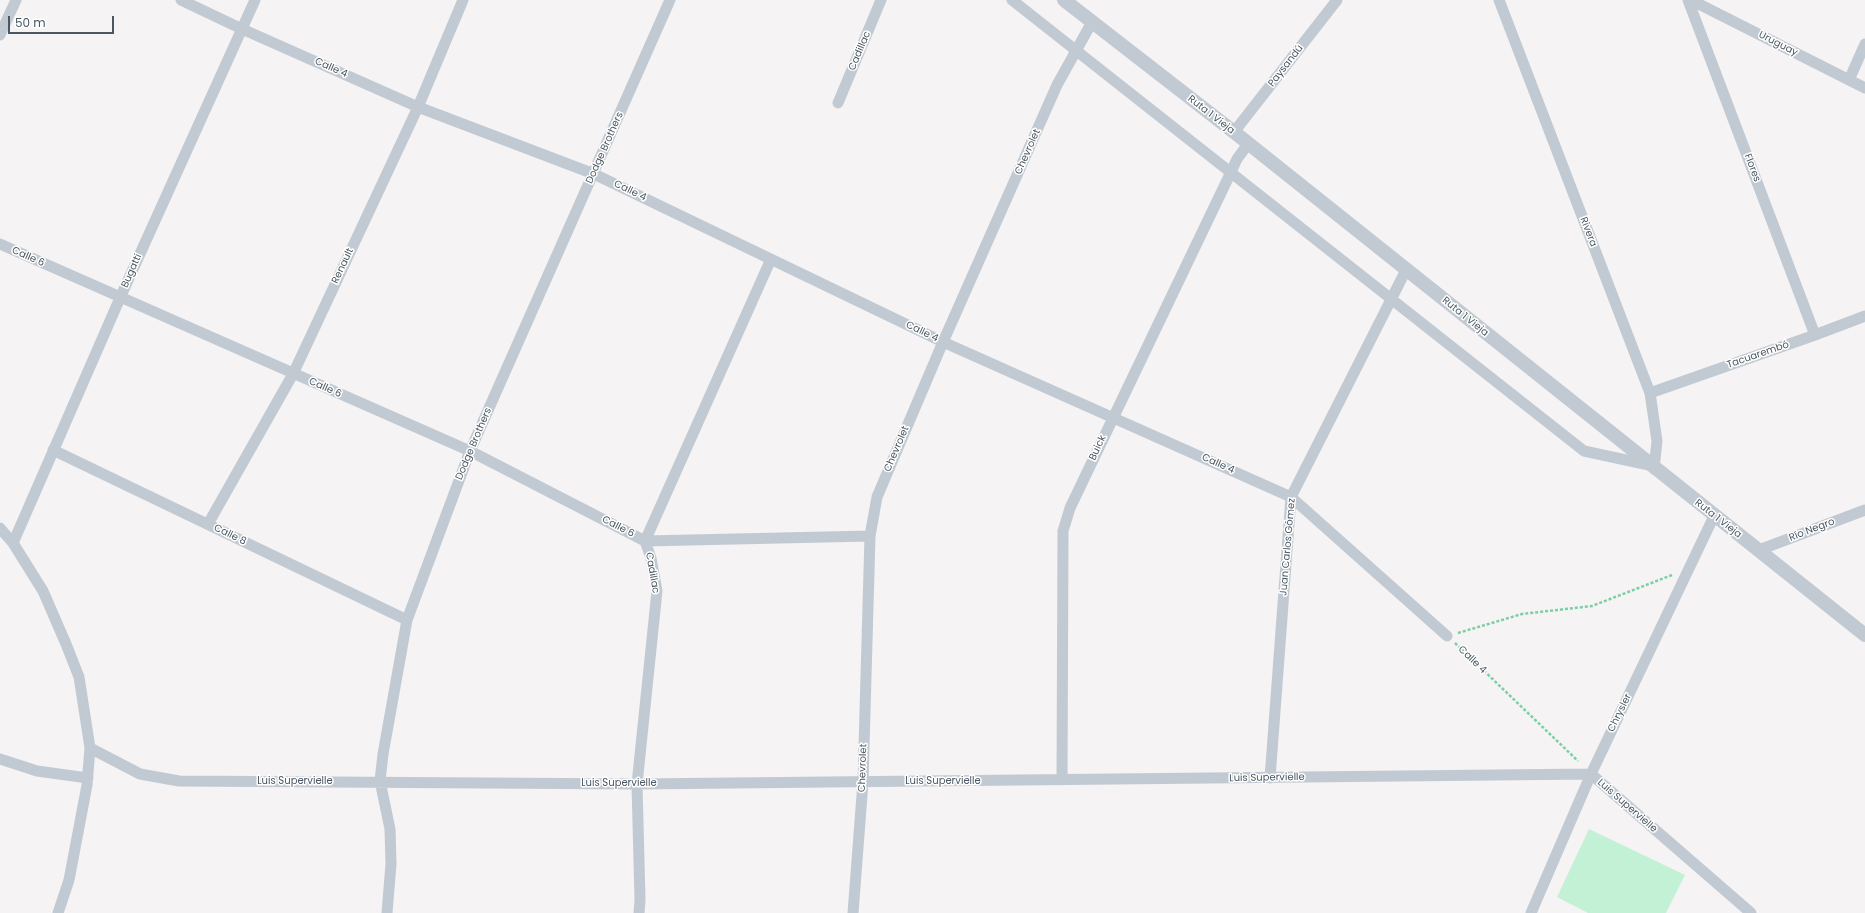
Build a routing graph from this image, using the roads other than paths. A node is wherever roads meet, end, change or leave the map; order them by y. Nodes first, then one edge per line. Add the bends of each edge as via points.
1 (16, 0) edge
2 (181, 0) edge
3 (254, 0) edge
4 (463, 0) edge
5 (670, 0) edge
6 (881, 0) edge
7 (1012, 0) edge
8 (1064, 0) edge
9 (1337, 0) edge
10 (1499, 0) edge
11 (1690, 0) edge
12 (1092, 22) junction
13 (242, 29) junction
14 (0, 35) edge
15 (1865, 44) edge
16 (1076, 50) junction
17 (1849, 80) junction
18 (1865, 88) edge
19 (838, 103) dead end
20 (418, 107) junction
21 (1234, 132) junction
22 (1248, 144) junction
23 (1231, 172) junction
24 (594, 174) junction
25 (0, 244) edge
26 (771, 259) junction
27 (1406, 270) junction
28 (120, 298) junction
29 (1391, 299) junction
30 (1865, 316) edge
31 (1815, 335) junction
32 (943, 342) junction
33 (293, 374) junction
34 (1650, 393) junction
35 (1112, 417) junction
36 (53, 450) junction
37 (470, 451) junction
38 (1652, 466) junction
39 (1291, 497) junction
40 (1865, 510) edge
41 (1714, 516) junction
42 (208, 524) junction
43 (0, 528) edge
44 (870, 536) junction
45 (645, 541) junction
46 (13, 543) junction
47 (1759, 550) junction
48 (407, 620) junction
49 (1865, 635) edge
50 (1447, 636) road end
51 (90, 748) junction
52 (0, 759) edge
53 (1591, 774) junction
54 (88, 778) junction
55 (1270, 778) junction
56 (1062, 780) junction
57 (380, 781) junction
58 (863, 782) junction
59 (637, 784) junction
60 (1745, 911) edge
61 (58, 913) edge
62 (387, 913) edge
63 (639, 913) edge
64 (853, 913) edge
65 (1531, 913) edge

1 - 14 street
2 - 13 street, Calle 4
3 - 13 street, Bugatti
4 - 20 street, Renault
5 - 24 street, Dodge Brothers
6 - 19 street, Cadillac
7 - 16 street
8 - 12 street, Ruta 1 Vieja
9 - 21 street, Paysandú
10 - 34 street, Rivera
11 - 17 street, Uruguay
11 - 31 street, Flores
12 - 16 street, Chevrolet
12 - 21 street, Ruta 1 Vieja
13 - 20 street, Calle 4
13 - 28 street, Bugatti
15 - 17 street
16 - 23 street
16 - 32 street, Chevrolet via 1057,85
17 - 18 street, Uruguay
20 - 24 street, Calle 4
20 - 33 street, Renault
21 - 22 street, Ruta 1 Vieja
22 - 23 street, Buick
22 - 27 street, Ruta 1 Vieja
23 - 29 street
23 - 35 street, Buick
24 - 26 street, Calle 4
24 - 37 street, Dodge Brothers
25 - 28 street, Calle 6
26 - 32 street, Calle 4
26 - 45 street, Cadillac
27 - 29 street, Juan Carlos Gómez
27 - 38 street, Ruta 1 Vieja
28 - 33 street, Calle 6
28 - 36 street, Bugatti
29 - 38 street via 1584,451
29 - 39 street, Juan Carlos Gómez
30 - 31 street, Tacuarembó
31 - 34 street, Tacuarembó
32 - 35 street, Calle 4
32 - 44 street, Chevrolet via 877,497
33 - 37 street, Calle 6
33 - 42 street, Renault
34 - 38 street, Rivera via 1657,441
35 - 39 street, Calle 4
35 - 56 street, Buick via 1070,508 1063,531
36 - 42 street, Calle 8
36 - 46 street, Bugatti
37 - 45 street, Calle 6
37 - 48 street, Dodge Brothers
38 - 41 street, Ruta 1 Vieja
39 - 50 street, Calle 4
39 - 55 street, Juan Carlos Gómez
40 - 47 street, Río Negro
41 - 47 street, Ruta 1 Vieja
41 - 53 street, Chrysler
42 - 48 street, Calle 8
43 - 46 street
44 - 45 street
44 - 58 street, Chevrolet
45 - 59 street, Cadillac via 657,591
46 - 51 street via 43,590 79,678
47 - 49 street, Ruta 1 Vieja
48 - 57 street, Dodge Brothers via 382,754
51 - 54 street
51 - 57 street, Luis Supervielle via 140,774 179,781
52 - 54 street via 37,771
53 - 55 street, Luis Supervielle
53 - 60 street, Luis Supervielle
53 - 65 street, Chrysler
54 - 61 street via 69,880
55 - 56 street, Luis Supervielle
56 - 58 street, Luis Supervielle
57 - 59 street, Luis Supervielle
57 - 62 street, Dodge Brothers via 390,829 391,864
58 - 59 street, Luis Supervielle
58 - 64 street, Chevrolet
59 - 63 street, Cadillac

